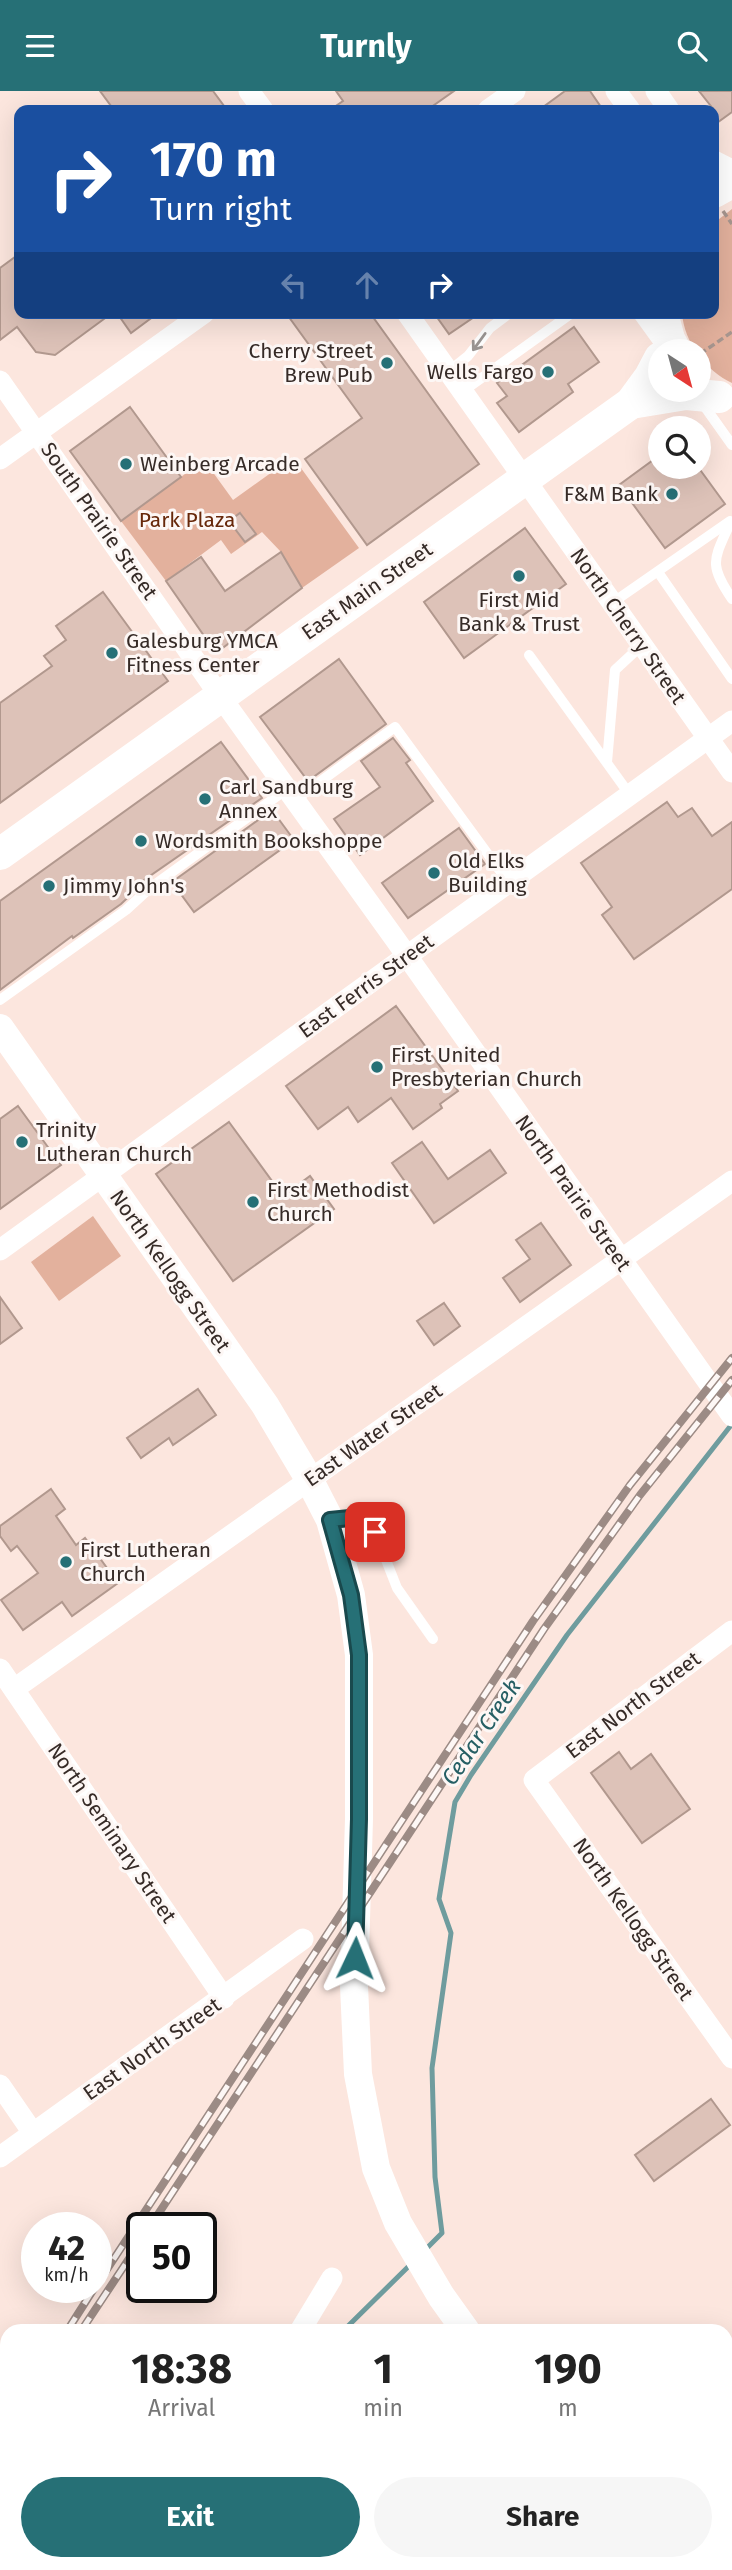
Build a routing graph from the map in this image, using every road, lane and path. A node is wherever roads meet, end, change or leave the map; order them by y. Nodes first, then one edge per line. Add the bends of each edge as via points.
1 (515, 91) edge
2 (495, 105) edge
3 (196, 319) edge
4 (411, 319) edge
5 (502, 319) edge
6 (564, 319) edge
7 (642, 319) edge
8 (732, 332) edge
9 (660, 339) edge
10 (711, 346) edge
11 (448, 372) junction
12 (648, 380) edge
13 (0, 381) edge
14 (462, 392) junction
15 (711, 394) edge
16 (648, 399) edge
17 (631, 403) junction
18 (38, 433) junction
19 (732, 445) edge
20 (0, 460) edge
21 (524, 479) junction
22 (731, 519) edge
23 (657, 572) junction
24 (732, 599) edge
25 (612, 603) junction
26 (642, 645) junction
27 (529, 655) dead end
28 (732, 679) edge
29 (220, 696) junction
30 (732, 721) edge
31 (708, 739) junction
32 (607, 762) junction
33 (732, 772) edge
34 (291, 794) junction
35 (631, 795) junction
36 (0, 854) edge
37 (509, 883) junction
38 (408, 956) junction
39 (0, 1000) edge
40 (7, 1043) edge
41 (103, 1176) junction
42 (732, 1181) edge
43 (0, 1250) edge
44 (621, 1261) junction
45 (727, 1409) edge
46 (309, 1479) junction
47 (330, 1520) junction
48 (732, 1631) edge
49 (433, 1639) dead end
50 (0, 1669) edge
51 (14, 1689) junction
52 (534, 1780) joint
53 (303, 1939) dead end
54 (224, 1998) junction
55 (732, 2058) edge
56 (0, 2085) edge
57 (33, 2133) junction
58 (0, 2157) edge
59 (332, 2278) dead end
60 (304, 2324) edge
61 (461, 2324) edge

1 - 2 street
3 - 18 street
4 - 11 street, North Cherry Street
5 -> 11 lane
6 - 14 lane
7 - 9 lane
8 - 10 path
11 - 14 street, North Cherry Street
12 - 17 main road, East Main Street
13 - 18 street, South Prairie Street
14 - 21 street, North Cherry Street
15 - 19 lane
16 - 17 main road, East Main Street
17 - 21 main road, East Main Street
18 - 20 street
18 - 29 street, South Prairie Street
21 - 25 street, North Cherry Street
21 - 29 main road, East Main Street
22 - 23 lane
22 - 24 lane via 714,561 718,578
23 - 25 lane
23 - 28 lane
25 - 26 street, North Cherry Street
26 - 31 street, North Cherry Street
26 - 32 lane via 615,670
27 - 32 lane
29 - 34 street, North Prairie Street
29 - 36 main road, East Main Street
30 - 31 street, East Ferris Street
31 - 33 street, North Cherry Street
31 - 35 street, East Ferris Street
32 - 35 lane
34 - 37 lane via 395,727
34 - 38 street, North Prairie Street
34 - 39 lane via 150,888
35 - 37 street, East Ferris Street
37 - 38 street, East Ferris Street
38 - 41 street, East Ferris Street
38 - 44 street, North Prairie Street
40 - 41 main road, North Kellogg Street
41 - 43 street, East Ferris Street
41 - 46 main road, North Kellogg Street via 265,1405
42 - 44 street, East Water Street
44 - 45 street, North Prairie Street
44 - 46 street, East Water Street
46 - 47 main road, North Kellogg Street
46 - 51 street, East Water Street
47 - 49 lane via 360,1517 375,1532 397,1588
47 - 61 main road, North Kellogg Street via 351,1595 359,1655 354,1986 358,2074 376,2168 398,2223
48 - 52 street, East North Street
50 - 51 street, North Seminary Street
51 - 54 street, North Seminary Street
52 - 55 street, North Kellogg Street
53 - 54 street, East North Street
54 - 57 street, East North Street
56 - 57 street
57 - 58 street, East North Street
59 - 60 street

